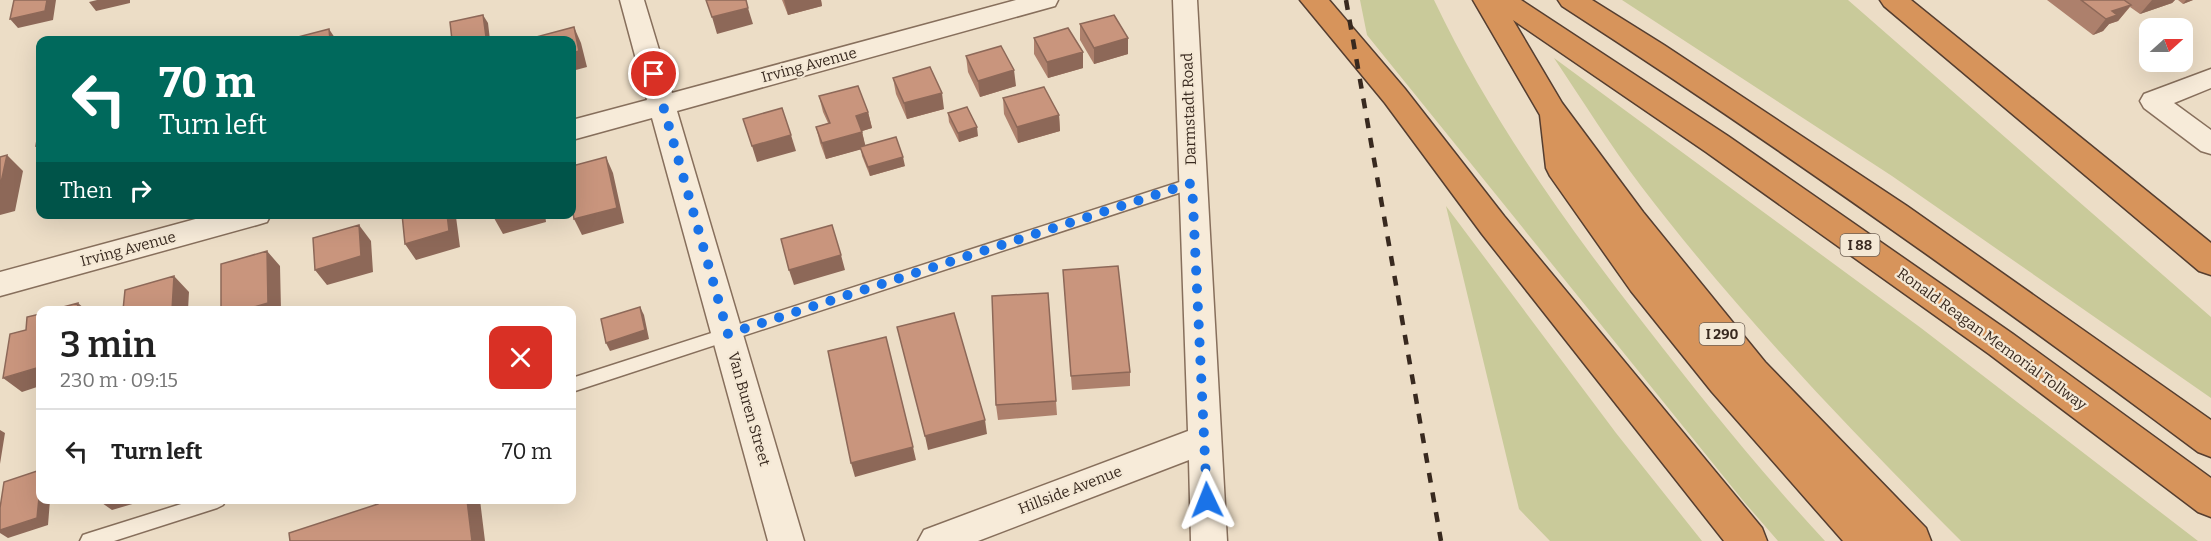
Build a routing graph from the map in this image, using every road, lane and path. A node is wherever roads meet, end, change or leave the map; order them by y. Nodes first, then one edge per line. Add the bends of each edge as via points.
1 (632, 0) edge
2 (1046, 0) edge
3 (1185, 0) edge
4 (1314, 0) edge
5 (1487, 0) edge
6 (1502, 0) edge
7 (1572, 0) edge
8 (1894, 0) edge
9 (2211, 78) edge
10 (663, 105) junction
11 (1552, 110) junction
12 (576, 129) edge
13 (2211, 144) edge
14 (1192, 183) junction
15 (239, 219) edge
16 (2211, 262) edge
17 (0, 284) edge
18 (728, 334) junction
19 (576, 384) edge
20 (1205, 439) junction
21 (2211, 441) edge
22 (2211, 500) edge
23 (205, 504) edge
24 (89, 541) edge
25 (786, 541) edge
26 (936, 541) edge
27 (1209, 541) edge
28 (1748, 541) edge
29 (1868, 541) edge
30 (1911, 541) edge

1 - 10 street, Van Buren Street
2 - 10 street, Irving Avenue
3 - 14 street, Darmstadt Road
4 - 28 highway via 1395,96 1493,225
5 - 11 highway, I 290
6 - 22 highway, Ronald Reagan Memorial Tollway / I 88 via 1708,138 1945,305
7 - 21 highway via 1936,244
8 - 16 highway
9 - 13 street via 2153,101
10 - 12 street, Irving Avenue
10 - 18 street, Van Buren Street
11 - 29 highway via 1561,168 1643,282 1724,381
11 - 30 highway, I 290 via 1632,221 1753,372
14 - 18 lane
14 - 20 street, Darmstadt Road
15 - 17 street, Irving Avenue
18 - 19 lane
18 - 25 street, Van Buren Street
20 - 26 street, Hillside Avenue
20 - 27 street, Darmstadt Road
23 - 24 lane

